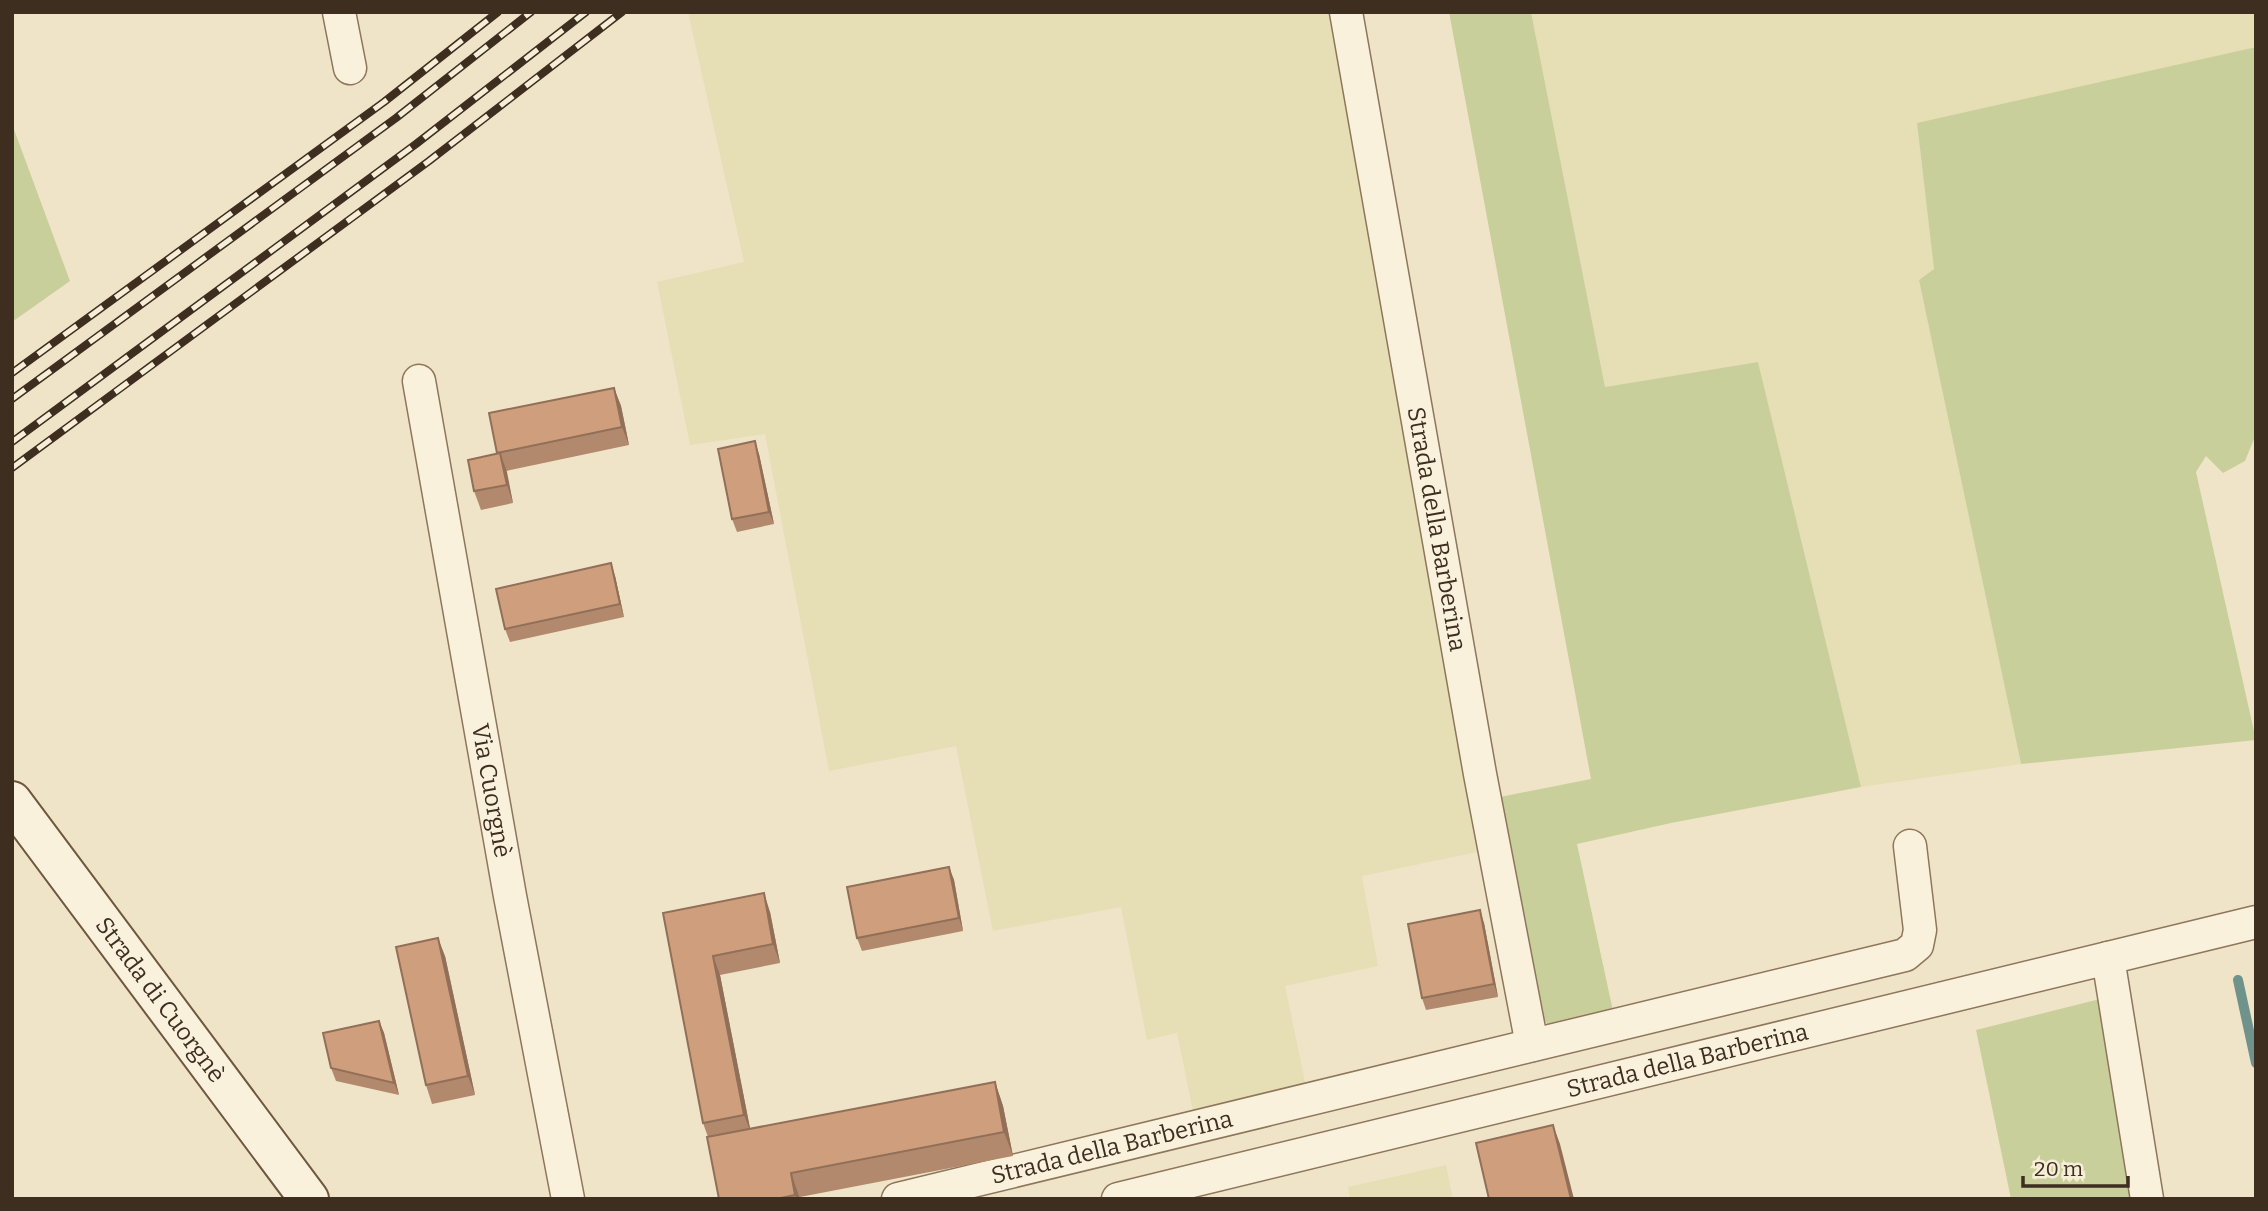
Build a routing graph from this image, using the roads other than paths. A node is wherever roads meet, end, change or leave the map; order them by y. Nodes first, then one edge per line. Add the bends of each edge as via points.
1 (339, 12) edge
2 (1346, 12) edge
3 (350, 68) dead end
4 (419, 382) dead end
5 (12, 801) edge
6 (1910, 846) dead end
7 (2256, 922) edge
8 (2108, 958) junction
9 (1532, 1045) junction
10 (309, 1199) edge
11 (568, 1199) edge
12 (898, 1199) edge
13 (1118, 1199) edge
14 (2147, 1199) edge

1 - 3 street
2 - 9 street, Strada della Barberina
4 - 11 street, Via Cuorgnè
5 - 10 main road, Strada di Cuorgnè
6 - 9 street, Strada della Barberina via 1920,930 1917,946 1905,955
7 - 8 street, Strada della Barberina
8 - 13 street, Strada della Barberina
8 - 14 street
9 - 12 street, Strada della Barberina

